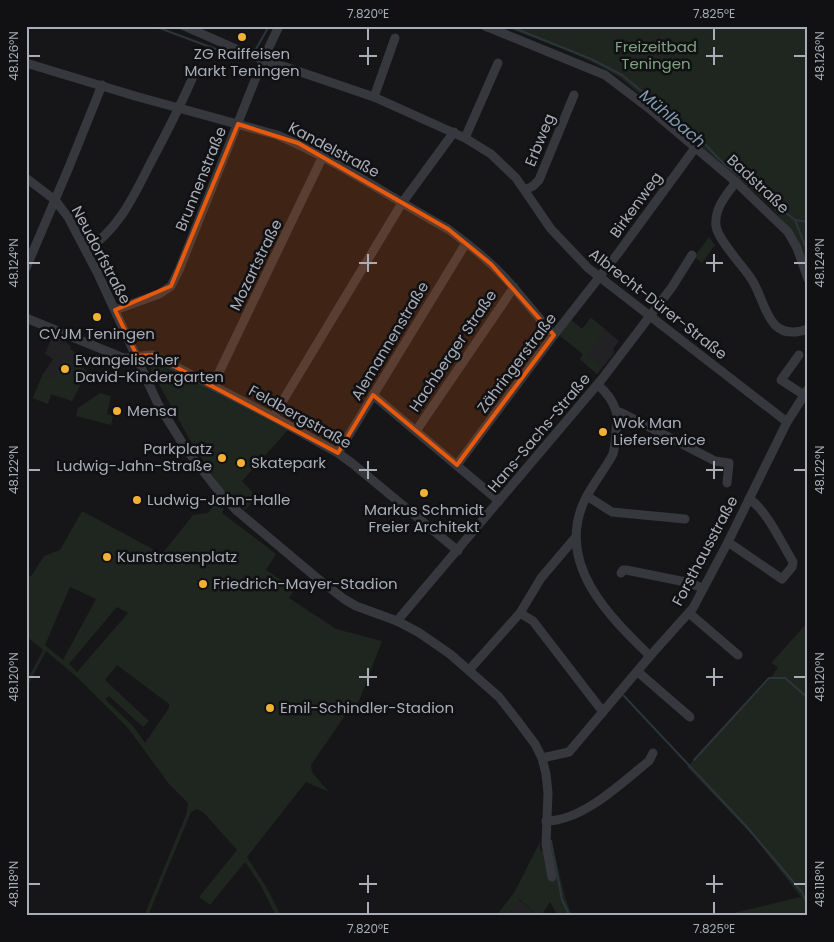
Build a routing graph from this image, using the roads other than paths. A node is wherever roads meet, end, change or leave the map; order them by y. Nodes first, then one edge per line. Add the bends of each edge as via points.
1 (184, 26) edge
2 (280, 26) edge
3 (486, 26) edge
4 (197, 29) edge
5 (395, 38) dead end
6 (263, 60) junction
7 (26, 63) edge
8 (498, 63) dead end
9 (195, 72) dead end
10 (102, 85) junction
11 (574, 95) dead end
12 (374, 97) junction
13 (180, 108) junction
14 (238, 124) junction
15 (454, 132) junction
16 (466, 138) junction
17 (695, 148) junction
18 (323, 156) junction
19 (26, 178) edge
20 (736, 182) junction
21 (525, 190) junction
22 (55, 200) junction
23 (402, 203) junction
24 (466, 243) junction
25 (86, 250) junction
26 (692, 255) dead end
27 (26, 268) edge
28 (600, 278) junction
29 (808, 279) edge
30 (514, 287) junction
31 (115, 310) junction
32 (650, 317) junction
33 (26, 318) edge
34 (808, 329) edge
35 (554, 335) junction
36 (799, 355) dead end
37 (137, 356) junction
38 (213, 385) junction
39 (598, 385) junction
40 (806, 392) edge
41 (373, 395) junction
42 (616, 411) junction
43 (273, 417) junction
44 (787, 422) junction
45 (416, 431) junction
46 (338, 453) junction
47 (457, 465) junction
48 (727, 483) dead end
49 (587, 496) junction
50 (749, 499) junction
51 (499, 501) junction
52 (685, 519) dead end
53 (575, 538) junction
54 (728, 542) junction
55 (458, 551) junction
56 (621, 574) dead end
57 (703, 588) junction
58 (520, 613) junction
59 (689, 613) junction
60 (397, 621) junction
61 (738, 654) dead end
62 (650, 656) junction
63 (469, 670) junction
64 (638, 672) junction
65 (603, 712) junction
66 (690, 717) dead end
67 (653, 753) dead end
68 (542, 758) junction
69 (546, 821) junction
70 (552, 877) dead end

1 - 4 street, Albrecht-Dürer-Straße
2 - 6 street, Brunnenstraße
3 - 17 street, Badstraße via 605,75
4 - 6 street, Albrecht-Dürer-Straße
5 - 12 street
6 - 12 street, Albrecht-Dürer-Straße
6 - 14 street, Brunnenstraße
7 - 10 street, Kandelstraße
8 - 16 street
9 - 13 street
10 - 13 street, Kandelstraße
10 - 22 street
11 - 21 street, Erbweg via 539,180
12 - 15 street, Albrecht-Dürer-Straße
13 - 14 street, Kandelstraße
13 - 25 street via 126,210 110,231
14 - 18 street, Kandelstraße via 277,135
14 - 31 street, Brunnenstraße via 170,286 159,294
15 - 16 street, Albrecht-Dürer-Straße
15 - 23 street
16 - 21 street, Albrecht-Dürer-Straße via 491,154
17 - 20 street, Badstraße
17 - 28 street, Birkenweg
18 - 23 street, Kandelstraße
18 - 38 street, Mozartstraße
19 - 22 street, Neudorfstraße
20 - 29 street, Badstraße via 788,232
20 - 34 street via 717,211 716,229 751,278 776,326 796,333
21 - 28 street, Albrecht-Dürer-Straße via 570,252
22 - 25 street, Neudorfstraße
22 - 27 street
23 - 24 street, Kandelstraße
23 - 43 street
24 - 30 street, Kandelstraße
24 - 41 street, Alemannenstraße
25 - 31 street, Neudorfstraße
26 - 32 street, Hans-Sachs-Straße
28 - 32 street, Albrecht-Dürer-Straße
28 - 35 street, Zähringerstraße
30 - 35 street, Kandelstraße
30 - 45 street, Hachberger Straße
31 - 37 street, Neudorfstraße
32 - 39 street, Hans-Sachs-Straße
32 - 44 street, Albrecht-Dürer-Straße
33 - 37 street, Feldbergstraße via 121,357
35 - 47 street, Zähringerstraße
36 - 40 street, Forsthausstraße via 781,380
37 - 38 street, Feldbergstraße via 153,355
37 - 60 street, Neudorfstraße via 171,427 197,465 236,510 344,599
38 - 43 street, Feldbergstraße
39 - 42 street
39 - 51 street, Hans-Sachs-Straße
40 - 44 street, Forsthausstraße
41 - 45 street
41 - 46 street, Alemannenstraße
42 - 48 street via 715,462 729,463
42 - 49 street via 613,454
43 - 46 street, Feldbergstraße
44 - 50 street, Forsthausstraße
45 - 47 street
46 - 55 street, Feldbergstraße
47 - 51 street
49 - 52 street via 612,512
49 - 53 street
50 - 54 street, Forsthausstraße
50 - 54 street via 757,504 793,562 792,567 782,579
51 - 55 street, Hans-Sachs-Straße
53 - 58 street via 540,578
53 - 62 street via 579,562 598,600
54 - 57 street, Forsthausstraße
55 - 60 street, Hans-Sachs-Straße
56 - 57 street via 626,570
57 - 59 street, Forsthausstraße
58 - 63 street
58 - 65 street via 533,621
59 - 61 street
59 - 62 street, Forsthausstraße
60 - 63 street, Neudorfstraße via 418,632
62 - 64 street, Forsthausstraße
63 - 68 street, Neudorfstraße via 499,697
64 - 65 street, Forsthausstraße
64 - 66 street
65 - 68 street, Forsthausstraße via 569,752
67 - 69 street via 649,761 597,801 558,821
68 - 69 street via 548,793
69 - 70 street

